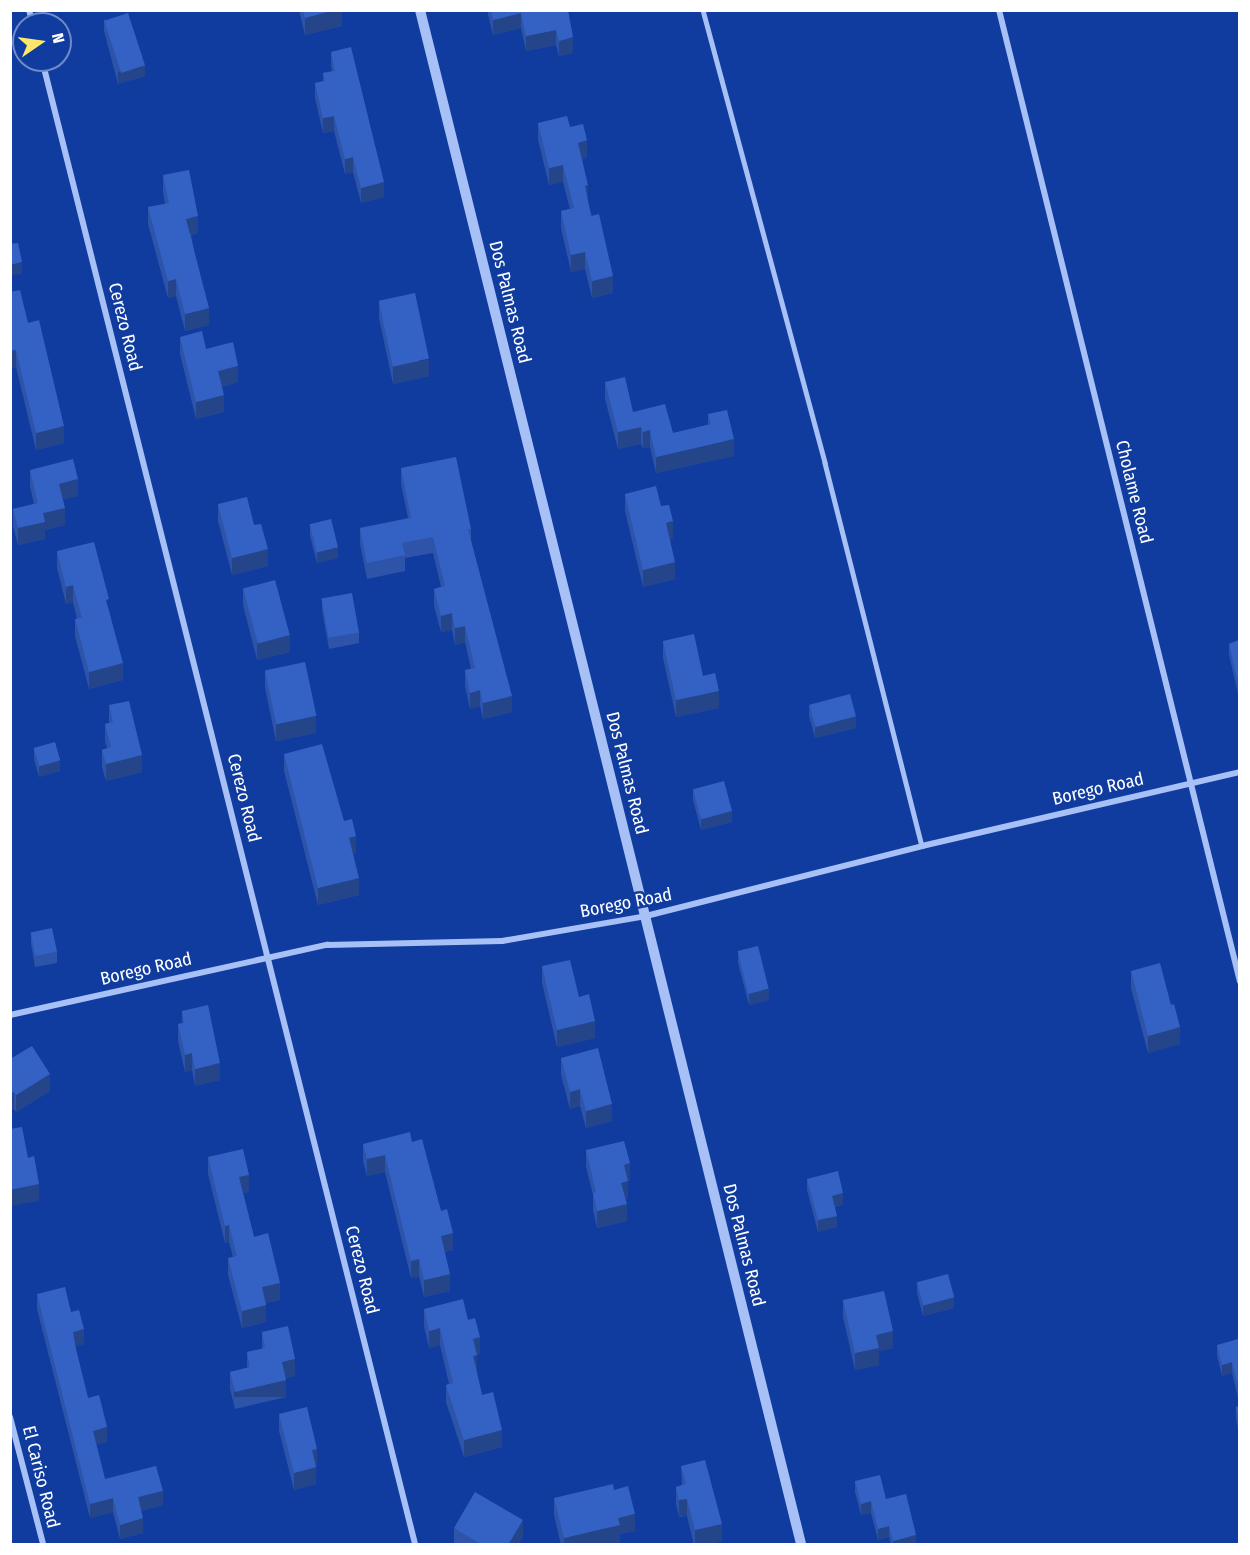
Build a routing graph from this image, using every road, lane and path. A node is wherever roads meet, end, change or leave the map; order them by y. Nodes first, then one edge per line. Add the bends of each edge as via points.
1 (420, 10) edge
2 (703, 10) edge
3 (999, 10) edge
4 (45, 72) edge
5 (1239, 772) edge
6 (1191, 783) junction
7 (922, 846) junction
8 (646, 916) junction
9 (269, 956) junction
10 (1239, 982) edge
11 (10, 1015) edge
12 (10, 1417) edge
13 (43, 1545) edge
14 (415, 1545) edge
15 (801, 1545) edge

1 - 8 street, Dos Palmas Road
2 - 7 lane via 816,429
3 - 6 street, Cholame Road
4 - 9 street, Cerezo Road
5 - 6 street, Borego Road
6 - 7 street, Borego Road
6 - 10 street, Cholame Road
7 - 8 street, Borego Road
8 - 9 street, Borego Road via 502,941 327,945
8 - 15 street, Dos Palmas Road
9 - 11 street, Borego Road
9 - 14 street, Cerezo Road
12 - 13 street, El Cariso Road

